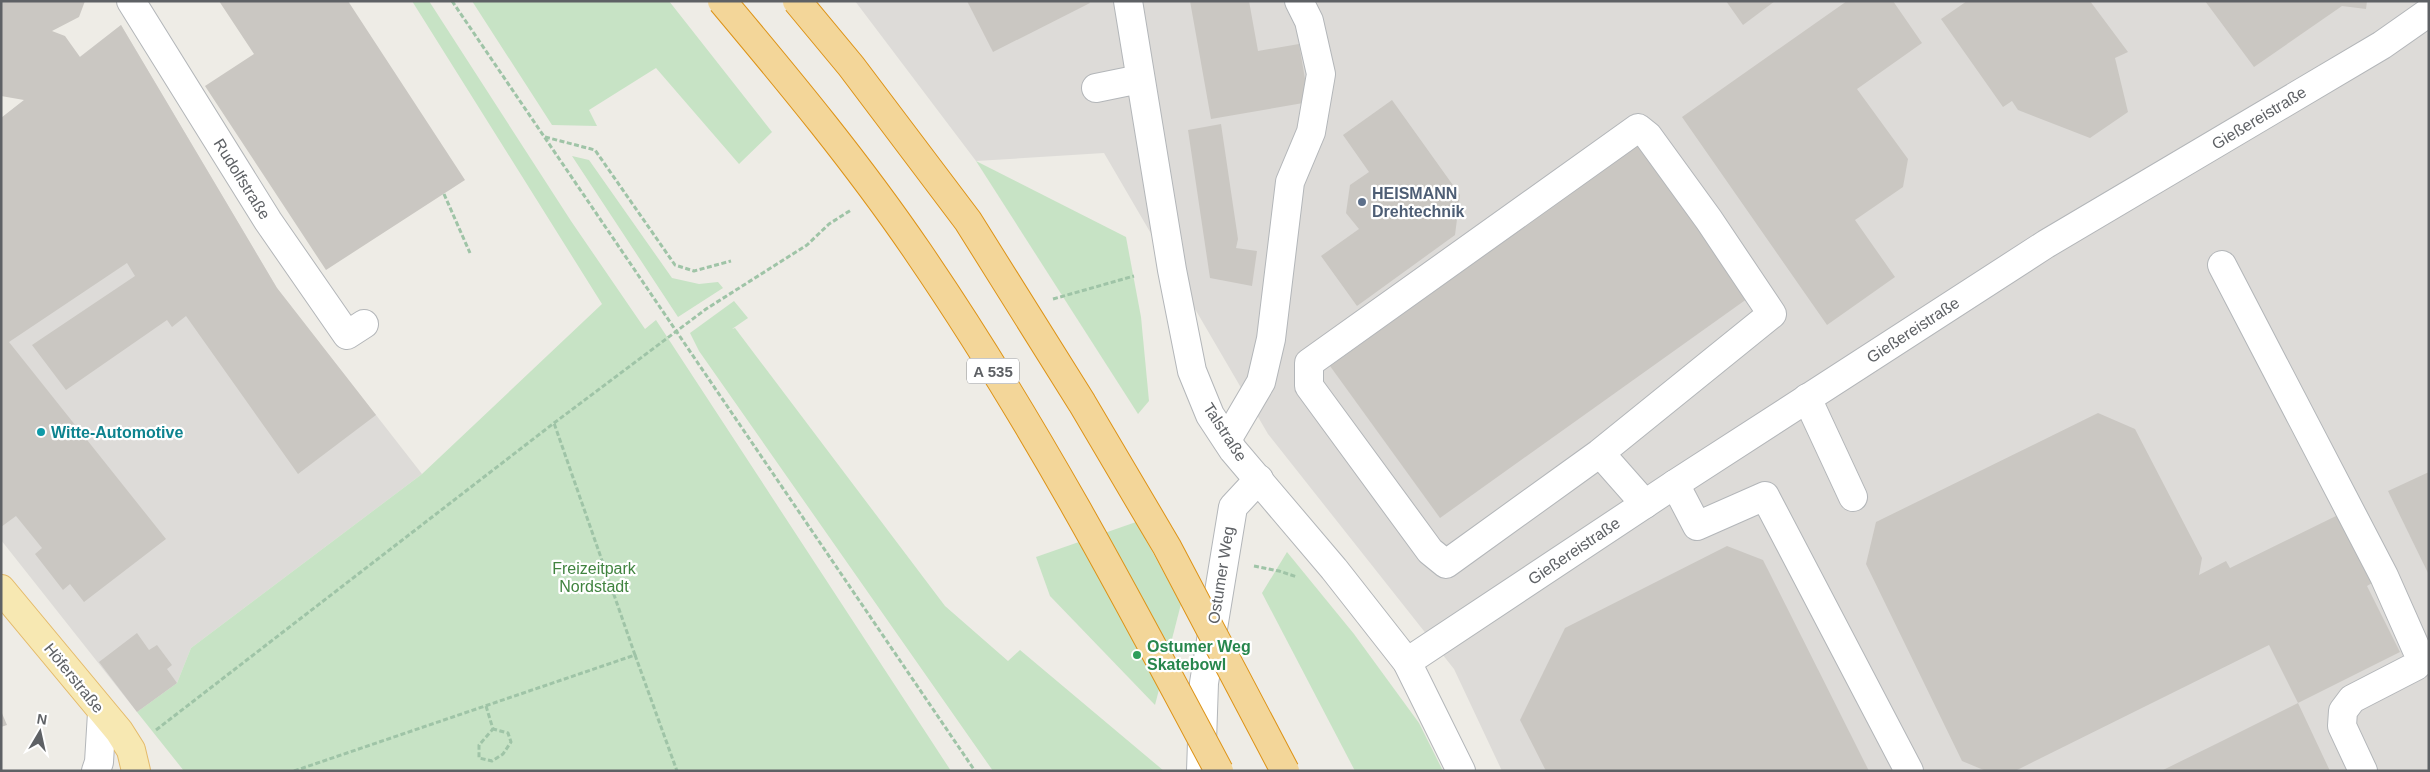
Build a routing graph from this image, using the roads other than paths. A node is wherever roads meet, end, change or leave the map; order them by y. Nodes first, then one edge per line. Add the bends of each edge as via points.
1 (131, 1) edge
2 (722, 1) edge
3 (797, 1) edge
4 (1128, 1) edge
5 (1299, 1) edge
6 (2429, 12) edge
7 (1140, 79) junction
8 (1096, 88) dead end
9 (2222, 265) dead end
10 (364, 324) dead end
11 (1807, 398) junction
12 (1227, 440) junction
13 (1600, 453) junction
14 (1259, 479) junction
15 (1675, 484) junction
16 (1853, 497) dead end
17 (1645, 504) junction
18 (1, 590) edge
19 (1407, 662) junction
20 (102, 713) junction
21 (96, 771) edge
22 (136, 771) edge
23 (1201, 771) edge
24 (1219, 771) edge
25 (1285, 771) edge
26 (1461, 771) edge
27 (1909, 771) edge
28 (2363, 771) edge

1 - 10 street, Rudolfstraße via 268,221 347,335
2 - 24 highway, A 535, bridge via 808,105 918,252 1032,431 1115,575
3 - 25 highway, bridge via 851,66 973,229 1082,403 1166,546
4 - 7 street, Talstraße
5 - 12 street via 1308,21 1321,74 1311,132 1290,182 1271,339 1261,382
6 - 11 street, Gießereistraße via 2382,45 2046,244
7 - 8 street
7 - 12 street, Talstraße via 1192,371 1210,415
9 - 28 street via 2384,576 2420,655 2416,666 2352,699 2343,711 2342,726
11 - 15 street, Gießereistraße
11 - 16 street
12 - 14 street, Talstraße
13 - 13 street via 1446,564 1430,551 1309,386 1309,363 1638,128 1648,136 1709,220 1772,314
13 - 17 street
14 - 19 street, Talstraße
14 - 23 street, Ostumer Weg via 1233,507 1231,516 1204,683
15 - 17 street, Gießereistraße
15 - 27 street via 1696,526 1765,496
17 - 19 street, Gießereistraße
18 - 20 main road, Höferstraße
19 - 26 street, Talstraße
20 - 21 street
20 - 22 main road, Höferstraße via 131,750

